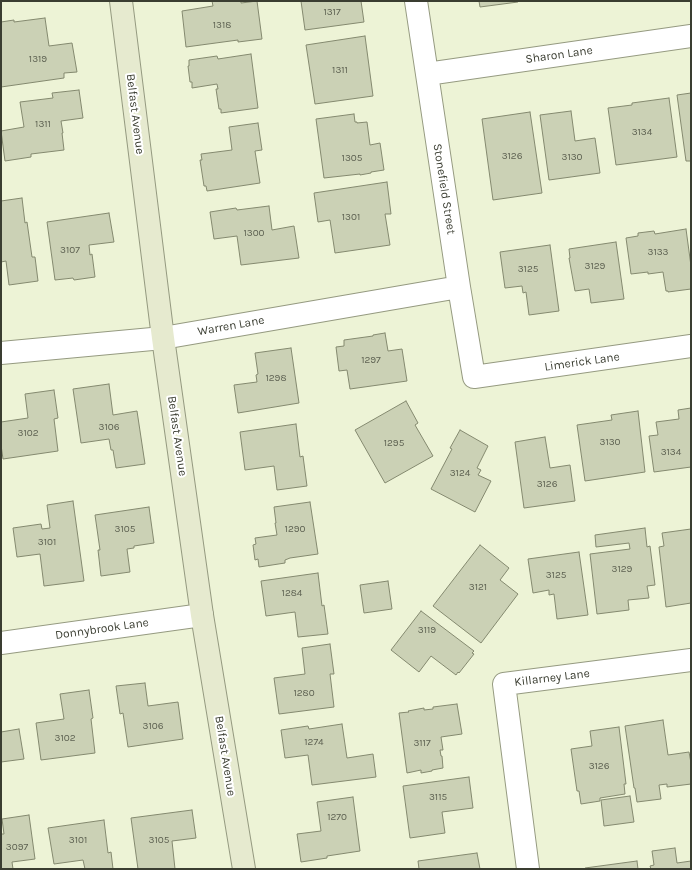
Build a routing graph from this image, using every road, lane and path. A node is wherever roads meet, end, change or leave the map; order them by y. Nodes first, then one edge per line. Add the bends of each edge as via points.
1 (121, 1) edge
2 (416, 1) edge
3 (691, 36) edge
4 (427, 74) junction
5 (459, 287) junction
6 (163, 338) junction
7 (691, 346) edge
8 (1, 353) edge
9 (474, 377) joint
10 (202, 615) junction
11 (1, 642) edge
12 (691, 660) edge
13 (244, 869) edge
14 (528, 869) edge

1 - 6 street, Belfast Avenue
2 - 4 street, Stonefield Street
3 - 4 street, Sharon Lane
4 - 5 street, Stonefield Street
5 - 6 street, Warren Lane
5 - 9 street, Stonefield Street
6 - 8 street, Warren Lane
6 - 10 street, Belfast Avenue
7 - 9 street, Limerick Lane
10 - 11 street, Donnybrook Lane
10 - 13 street, Belfast Avenue
12 - 14 street, Killarney Lane via 504,684

